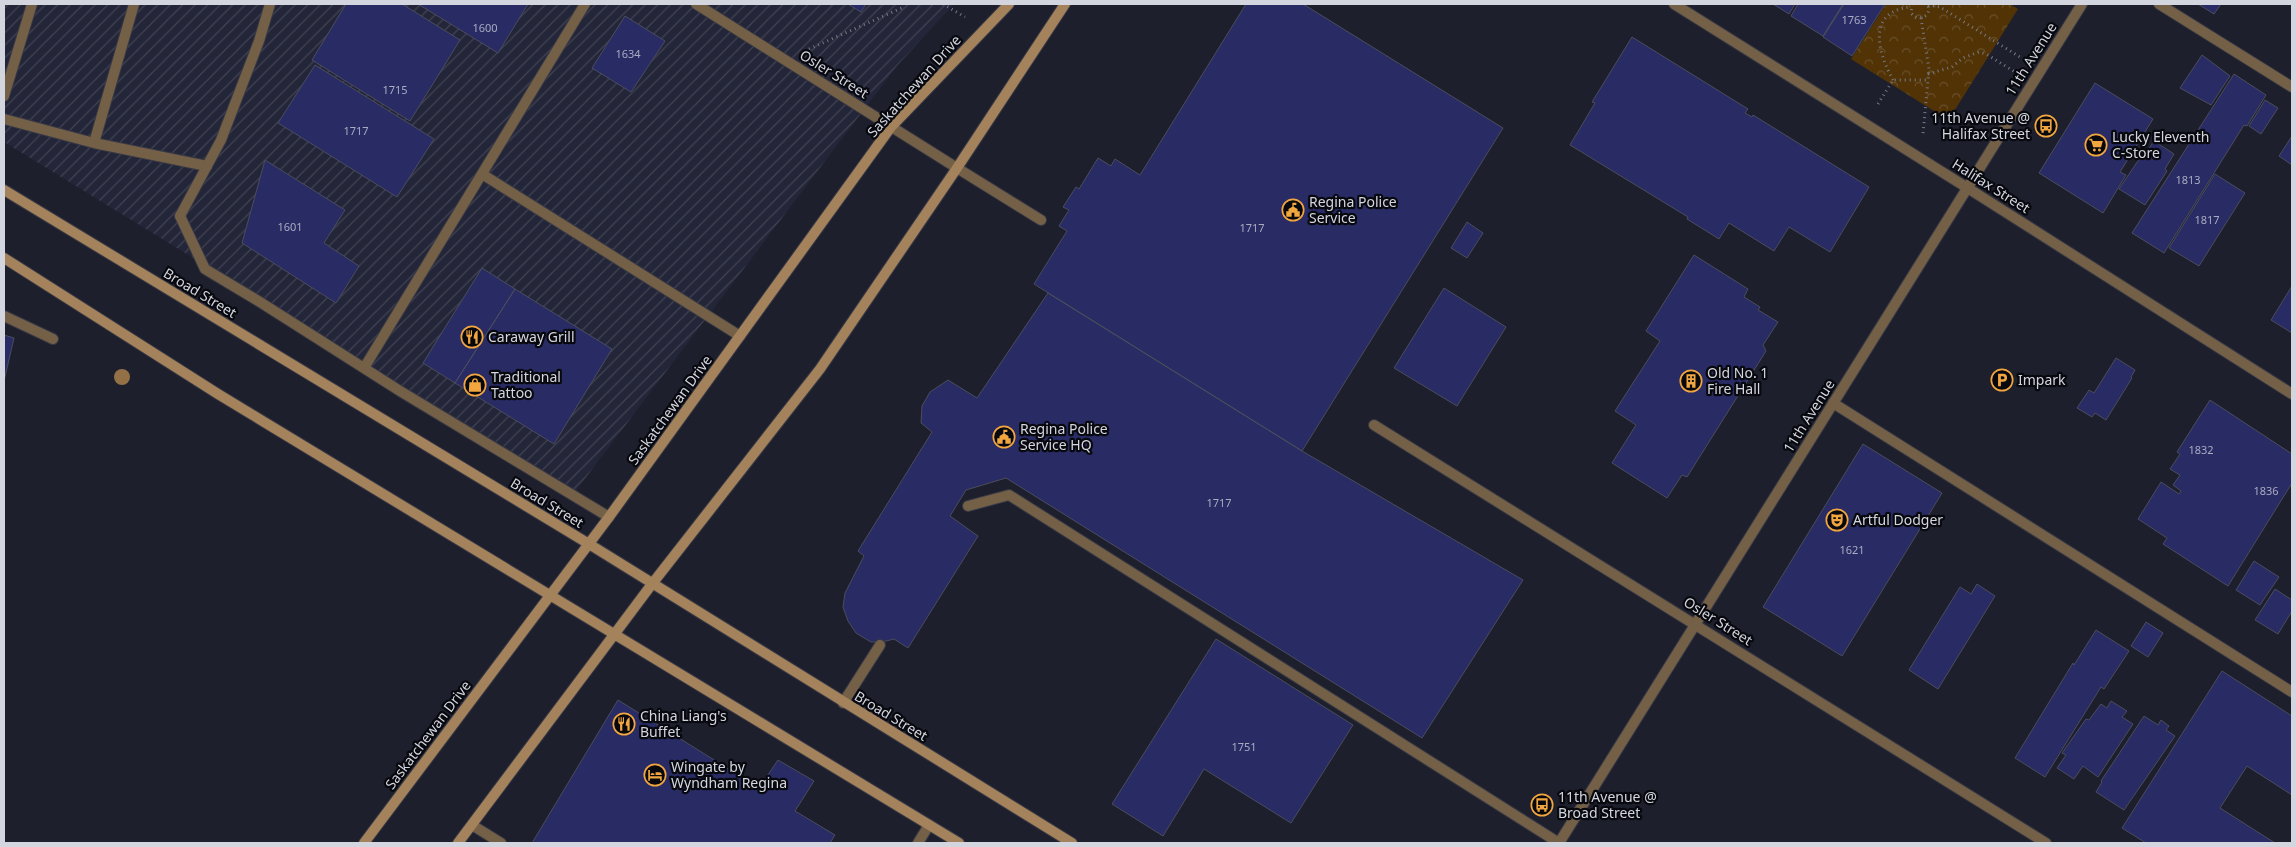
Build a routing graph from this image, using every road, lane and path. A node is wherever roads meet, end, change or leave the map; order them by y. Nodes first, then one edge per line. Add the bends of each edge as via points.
1 (32, 4) edge
2 (134, 4) edge
3 (270, 4) edge
4 (585, 4) edge
5 (696, 4) edge
6 (1009, 4) edge
7 (1065, 4) edge
8 (1674, 4) edge
9 (1928, 4) edge
10 (2082, 4) edge
11 (2159, 4) edge
12 (1911, 5) edge
13 (904, 7) dead end
14 (1921, 18) junction
15 (785, 60) junction
16 (2041, 70) junction
17 (1928, 74) junction
18 (1893, 80) junction
19 (1928, 80) junction
20 (2032, 82) junction
21 (2292, 87) edge
22 (4, 96) edge
23 (4, 119) edge
24 (1866, 124) junction
25 (891, 127) junction
26 (94, 143) junction
27 (1921, 158) junction
28 (207, 166) junction
29 (957, 168) junction
30 (482, 174) junction
31 (1966, 187) junction
32 (4, 190) edge
33 (1042, 220) dead end
34 (4, 258) edge
35 (4, 316) edge
36 (740, 336) junction
37 (53, 338) dead end
38 (364, 368) junction
39 (2292, 394) edge
40 (1833, 404) junction
41 (1374, 425) dead end
42 (968, 506) dead end
43 (609, 517) junction
44 (589, 544) junction
45 (652, 584) junction
46 (550, 596) junction
47 (1696, 624) junction
48 (614, 635) junction
49 (880, 645) dead end
50 (2292, 692) edge
51 (843, 703) junction
52 (472, 825) junction
53 (929, 825) junction
54 (364, 843) edge
55 (458, 843) edge
56 (501, 843) edge
57 (918, 843) edge
58 (959, 843) edge
59 (1072, 843) edge
60 (1559, 843) edge
61 (2046, 843) edge

1 - 22 street
2 - 26 street
3 - 28 street via 221,140
4 - 30 street
5 - 15 street, Osler Street
6 - 25 main road, Saskatchewan Drive
7 - 29 main road
8 - 24 street, Halifax Street
9 - 14 path via 1927,15
9 - 16 path via 1940,7
10 - 16 street, 11th Avenue
11 - 21 street
12 - 14 path via 1911,13
12 - 18 path via 1892,12 1880,29 1881,55
13 - 15 path
14 - 17 path
15 - 25 street, Osler Street
16 - 20 street, 11th Avenue
17 - 19 path
17 - 20 path via 1952,67 1963,58 1979,52
18 - 19 path
18 - 24 path
19 - 27 path
20 - 31 street, 11th Avenue
23 - 26 street
24 - 27 street, Halifax Street
25 - 29 street, Osler Street
25 - 36 main road, Saskatchewan Drive
26 - 28 street
27 - 31 street, Halifax Street
28 - 38 street via 180,216 205,269
29 - 33 street, Osler Street
29 - 45 main road via 820,369
30 - 36 street
30 - 38 street
31 - 39 street, Halifax Street
31 - 40 street, 11th Avenue
32 - 44 main road, Broad Street
34 - 46 main road via 218,394
35 - 37 street
36 - 43 main road, Saskatchewan Drive
38 - 43 street
40 - 47 street, 11th Avenue
40 - 50 street
41 - 47 street, Osler Street
42 - 60 street via 1009,495
43 - 44 main road, Saskatchewan Drive
44 - 45 main road, Broad Street
44 - 46 main road, Saskatchewan Drive
45 - 48 main road
45 - 51 main road, Broad Street
46 - 48 main road
46 - 54 main road, Saskatchewan Drive
47 - 60 street, 11th Avenue
47 - 61 street, Osler Street
48 - 52 main road
48 - 53 main road
49 - 51 street
51 - 59 main road, Broad Street
52 - 55 main road
52 - 56 street
53 - 57 street
53 - 58 main road

